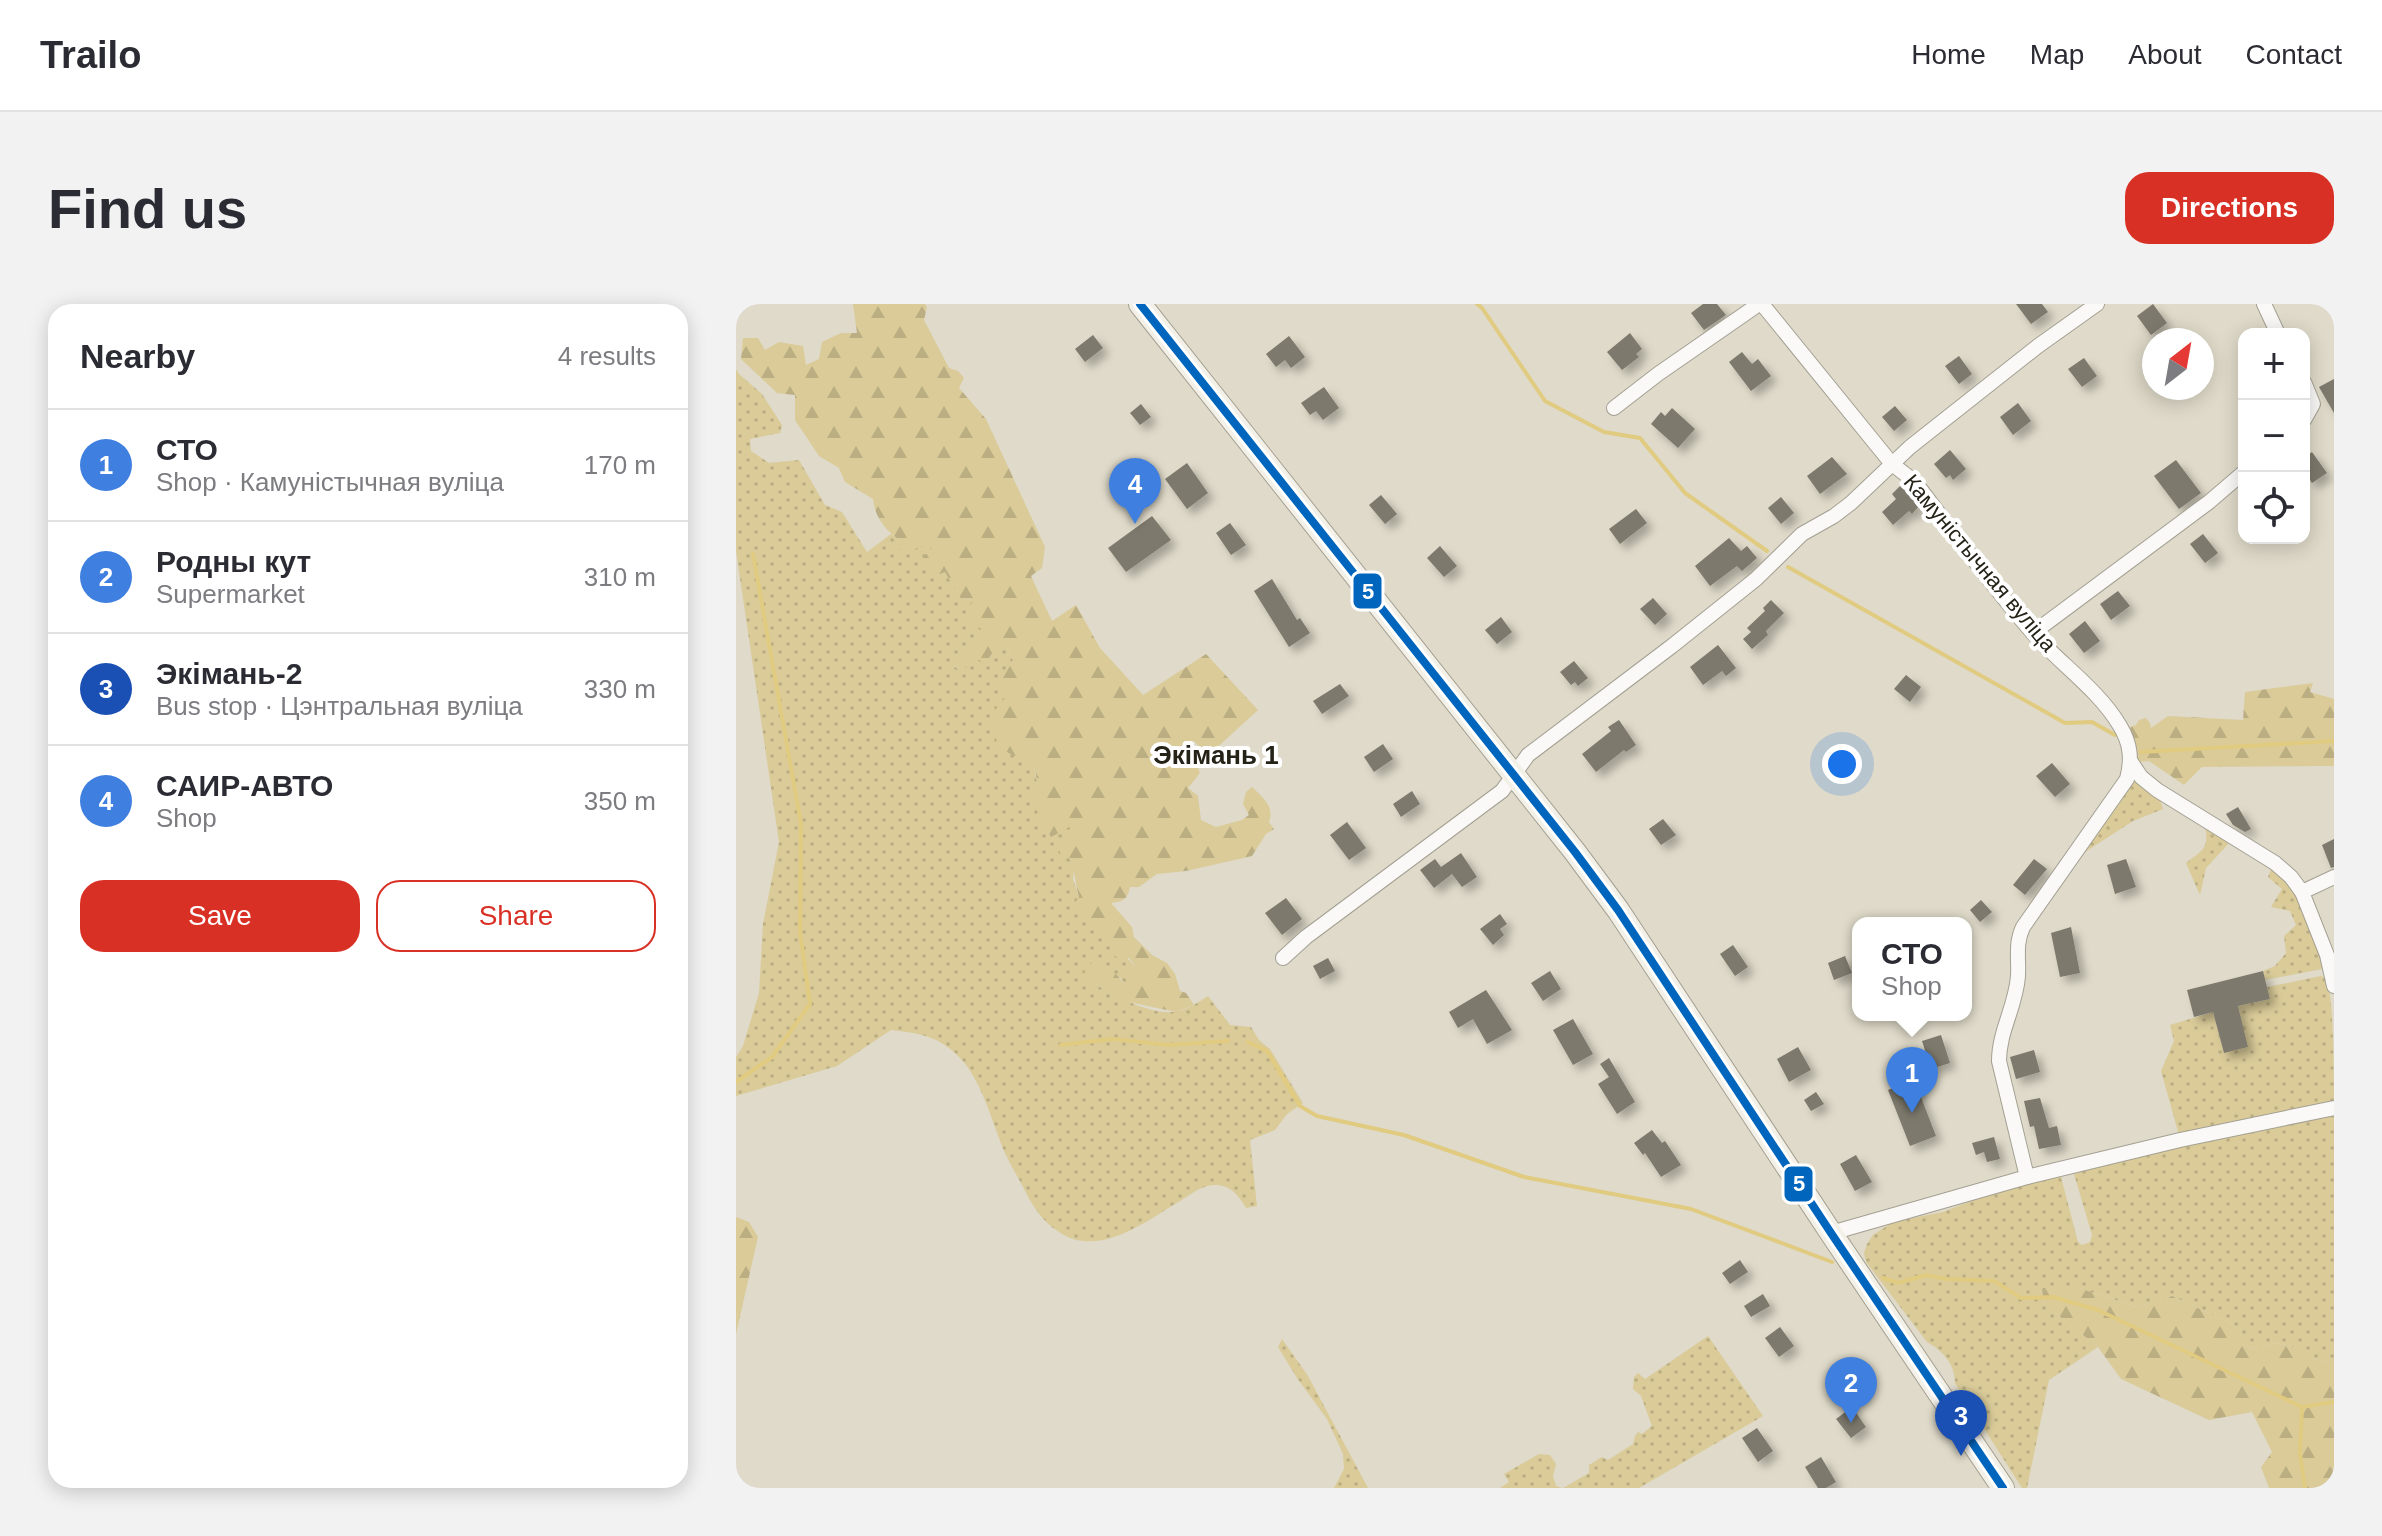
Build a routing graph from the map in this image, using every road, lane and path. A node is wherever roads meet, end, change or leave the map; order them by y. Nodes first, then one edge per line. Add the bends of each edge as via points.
1 (1140, 304) edge
2 (1761, 304) edge
3 (2097, 304) edge
4 (2264, 304) edge
5 (2275, 328) edge
6 (1614, 408) dead end
7 (1892, 464) junction
8 (2238, 477) edge
9 (2033, 633) junction
10 (2131, 762) junction
11 (1514, 774) junction
12 (2334, 877) edge
13 (2302, 892) junction
14 (1283, 958) dead end
15 (2334, 986) edge
16 (2334, 1108) edge
17 (2027, 1177) junction
18 (1831, 1233) junction
19 (2003, 1488) edge

1 - 11 main road
2 - 6 street
2 - 7 street, Камуністычная вуліца
3 - 7 street, Камуністычная вуліца
4 - 5 street
7 - 9 street, Камуністычная вуліца via 1914,481
7 - 11 street, Камуністычная вуліца via 1756,579 1528,755
8 - 9 street
9 - 10 street, Камуністычная вуліца via 2119,724
10 - 13 street via 2157,790 2275,863
10 - 17 street via 2116,797 2018,937 2015,998 1999,1061
11 - 14 street, Камуністычная вуліца via 1502,791
11 - 18 main road via 1618,910
12 - 13 street
13 - 15 street
16 - 17 street
17 - 18 street
18 - 19 main road

